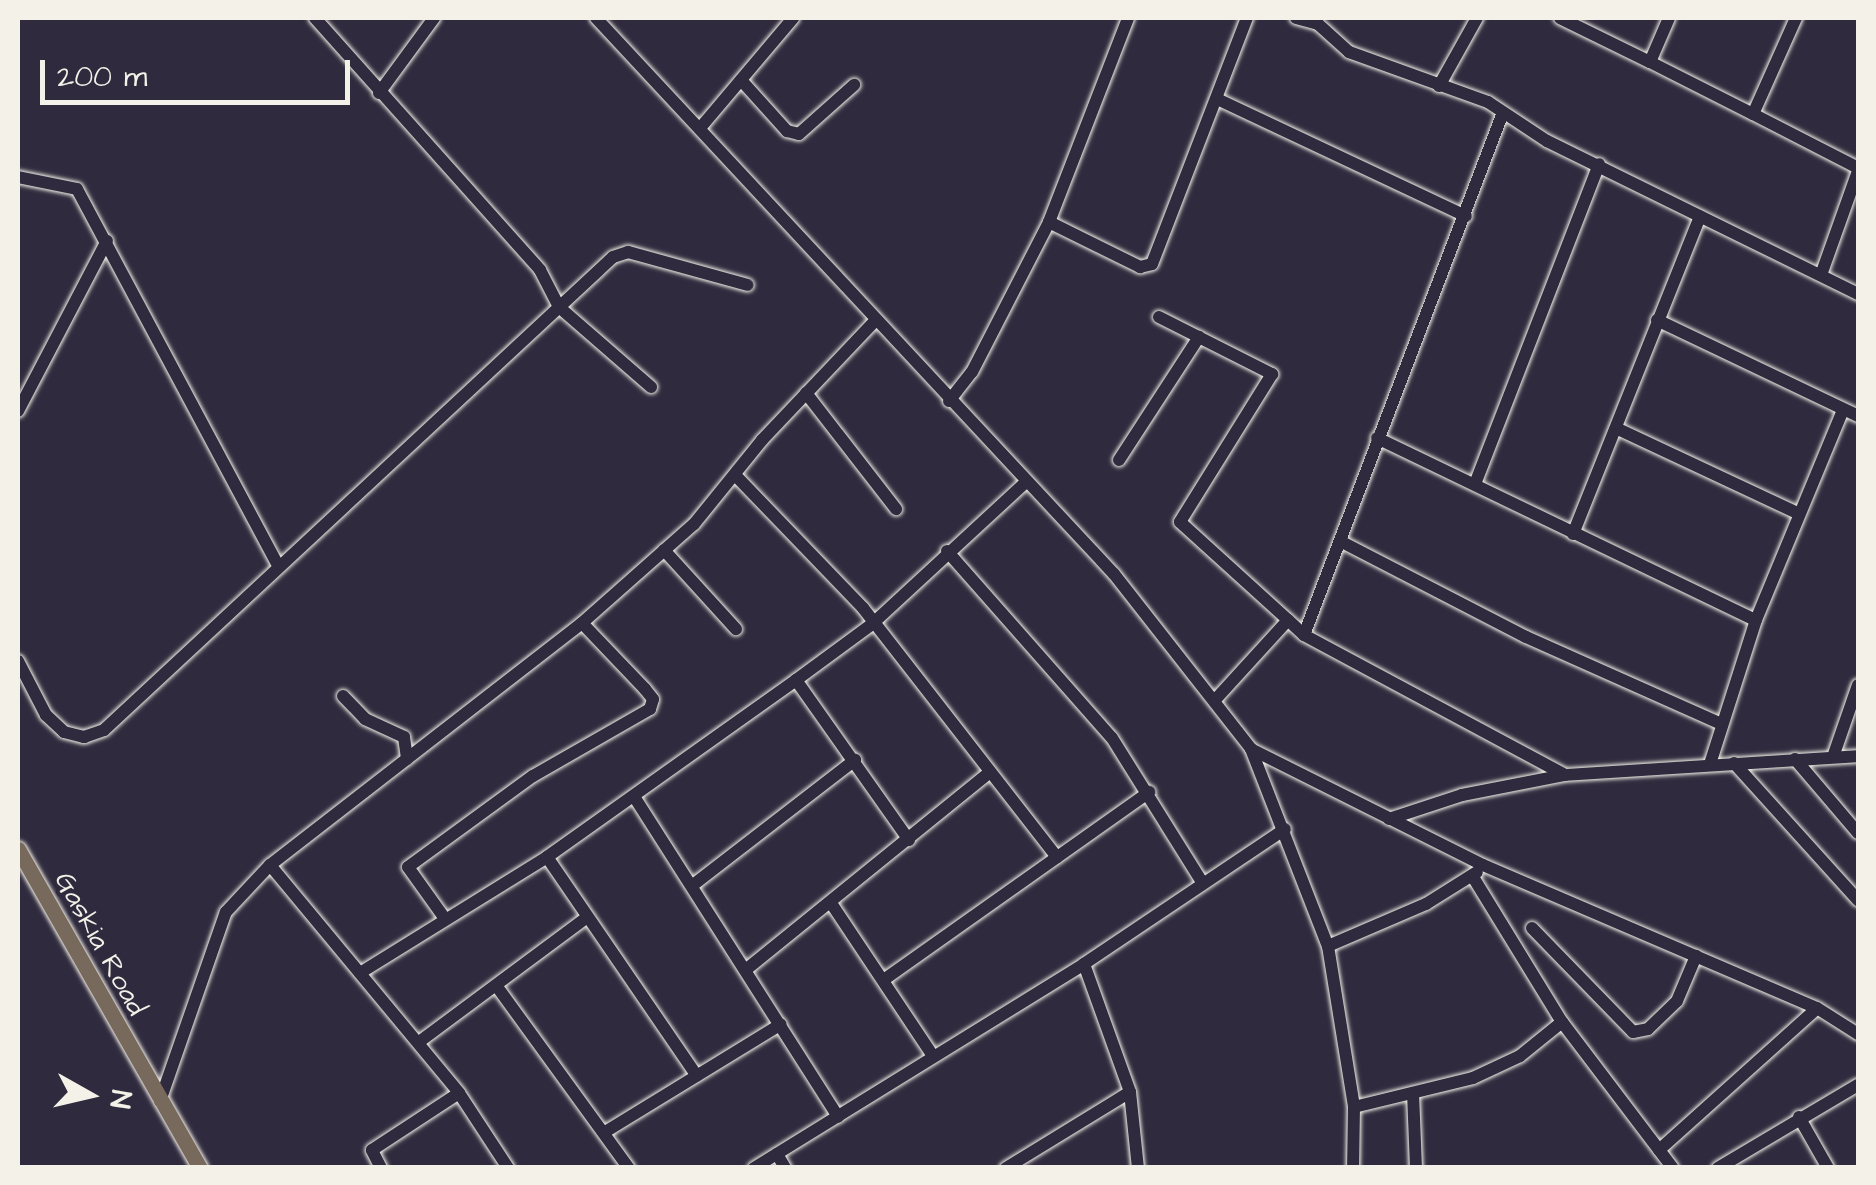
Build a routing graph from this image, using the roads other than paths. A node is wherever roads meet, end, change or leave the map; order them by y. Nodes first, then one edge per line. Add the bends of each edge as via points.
1 (314, 18) edge
2 (434, 18) edge
3 (596, 18) edge
4 (793, 18) edge
5 (1128, 18) edge
6 (1247, 18) edge
7 (1296, 18) edge
8 (1477, 18) edge
9 (1560, 18) edge
10 (1669, 18) edge
11 (1796, 18) edge
12 (1650, 62) junction
13 (741, 80) junction
14 (854, 85) dead end
15 (1439, 86) junction
16 (379, 93) junction
17 (1217, 99) junction
18 (1753, 114) junction
19 (1502, 115) junction
20 (701, 127) junction
21 (1599, 164) junction
22 (1858, 170) edge
23 (18, 176) edge
24 (1466, 216) junction
25 (1700, 216) junction
26 (1050, 222) junction
27 (108, 241) junction
28 (1821, 275) junction
29 (748, 285) dead end
30 (1858, 294) edge
31 (559, 307) junction
32 (1159, 317) dead end
33 (1657, 320) junction
34 (875, 321) junction
35 (1199, 337) junction
36 (651, 388) dead end
37 (806, 393) junction
38 (948, 401) junction
39 (1843, 410) junction
40 (18, 411) edge
41 (1858, 416) edge
42 (1618, 430) junction
43 (1377, 438) junction
44 (1119, 460) dead end
45 (737, 477) junction
46 (1027, 481) junction
47 (1475, 484) junction
48 (896, 508) dead end
49 (1796, 513) junction
50 (1574, 534) junction
51 (1340, 541) junction
52 (664, 550) junction
53 (947, 551) junction
54 (278, 566) junction
55 (1288, 620) junction
56 (1756, 620) junction
57 (582, 623) junction
58 (871, 624) junction
59 (736, 630) dead end
60 (1304, 635) junction
61 (18, 661) edge
62 (796, 680) junction
63 (1858, 685) edge
64 (343, 696) dead end
65 (1215, 700) junction
66 (1719, 723) junction
67 (1252, 749) junction
68 (1858, 756) edge
69 (1832, 757) junction
70 (407, 758) junction
71 (855, 760) junction
72 (1796, 760) junction
73 (1734, 763) junction
74 (1710, 764) junction
75 (990, 772) junction
76 (1565, 775) junction
77 (1148, 792) junction
78 (635, 798) junction
79 (1390, 819) junction
80 (1286, 828) junction
81 (1858, 834) edge
82 (908, 840) junction
83 (18, 850) edge
84 (547, 857) junction
85 (1058, 857) junction
86 (270, 865) junction
87 (1478, 871) junction
88 (1202, 882) junction
89 (694, 885) junction
90 (1858, 900) edge
91 (831, 903) junction
92 (443, 916) junction
93 (586, 918) junction
94 (1532, 928) dead end
95 (1328, 946) junction
96 (1696, 956) junction
97 (1084, 964) junction
98 (748, 968) junction
99 (360, 973) junction
100 (885, 979) junction
101 (498, 988) junction
102 (1817, 1008) junction
103 (1562, 1022) junction
104 (781, 1024) junction
105 (1858, 1034) edge
106 (419, 1042) junction
107 (933, 1056) junction
108 (696, 1076) junction
109 (1858, 1085) edge
110 (1130, 1092) junction
111 (459, 1093) junction
112 (1413, 1093) junction
113 (160, 1101) junction
114 (1354, 1108) junction
115 (838, 1117) junction
116 (1800, 1117) junction
117 (604, 1132) junction
118 (1659, 1150) junction
119 (777, 1154) junction
120 (200, 1168) edge
121 (381, 1168) edge
122 (508, 1168) edge
123 (629, 1168) edge
124 (754, 1168) edge
125 (786, 1168) edge
126 (1006, 1168) edge
127 (1138, 1168) edge
128 (1353, 1168) edge
129 (1416, 1168) edge
130 (1673, 1168) edge
131 (1718, 1168) edge
132 (1828, 1168) edge

1 - 16 street
2 - 16 street
3 - 20 street
4 - 13 street
5 - 26 street
6 - 17 street
7 - 15 street via 1318,24 1350,52
8 - 15 street
9 - 12 street
10 - 12 street
11 - 18 street
12 - 18 street
13 - 14 street via 787,131 799,134
13 - 20 street
15 - 19 street via 1488,102
16 - 31 street via 540,270
17 - 24 street
17 - 26 street via 1152,264 1140,266
18 - 22 street
19 - 21 street
19 - 24 street
20 - 34 street
21 - 25 street
21 - 47 street
22 - 28 street
23 - 27 street via 77,190
24 - 43 street
25 - 28 street
25 - 33 street
26 - 38 street via 972,372
27 - 40 street
27 - 54 street
28 - 30 street
29 - 31 street via 628,252 613,257
31 - 36 street
31 - 54 street
32 - 35 street
33 - 39 street
33 - 42 street
34 - 37 street
34 - 38 street
35 - 44 street
35 - 55 street via 1272,374 1180,522
37 - 45 street
37 - 48 street
38 - 46 street
39 - 41 street
39 - 49 street
42 - 49 street
42 - 50 street
43 - 47 street
43 - 51 street
45 - 52 street
45 - 58 street
46 - 53 street
46 - 65 street via 1114,574
47 - 50 street
49 - 56 street
50 - 56 street
51 - 60 street
51 - 66 street via 1526,637
52 - 57 street
52 - 59 street
53 - 58 street
53 - 77 street via 1112,738
54 - 61 street via 96,733 76,737 55,725
55 - 60 street
55 - 65 street
56 - 66 street
57 - 70 street
57 - 92 street via 645,689 653,700 650,709 533,776 408,866
58 - 62 street
58 - 75 street
60 - 76 street
62 - 71 street
62 - 78 street
63 - 69 street
64 - 70 street via 365,719 404,736
65 - 67 street
66 - 74 street
67 - 79 street
67 - 80 street
68 - 69 street
69 - 72 street
70 - 86 street
71 - 82 street
71 - 89 street
72 - 73 street
72 - 81 street
73 - 74 street
73 - 90 street
74 - 76 street
75 - 82 street
75 - 85 street
76 - 79 street via 1462,795
77 - 85 street
77 - 88 street
78 - 84 street
78 - 89 street
79 - 87 street
80 - 88 street
80 - 95 street
82 - 91 street
83 - 113 main road, Gaskia Road
84 - 92 street
84 - 93 street
85 - 100 street
86 - 99 street
86 - 113 street via 226,912
87 - 95 street
87 - 96 street
87 - 103 street
88 - 97 street
89 - 98 street
91 - 98 street
91 - 100 street
92 - 99 street
93 - 101 street
93 - 108 street
94 - 96 street via 1633,1032 1648,1029 1677,1000
95 - 114 street
96 - 102 street
97 - 107 street
97 - 110 street
98 - 104 street
99 - 106 street
100 - 107 street
101 - 106 street
101 - 117 street
102 - 105 street
102 - 118 street
103 - 112 street via 1520,1056 1473,1078
103 - 118 street
104 - 108 street
104 - 115 street
106 - 111 street
107 - 115 street
108 - 117 street
109 - 116 street
110 - 126 street
110 - 127 street
111 - 121 street via 372,1150
111 - 122 street
112 - 114 street
112 - 129 street
113 - 120 main road, Gaskia Road
114 - 128 street
115 - 119 street
116 - 131 street
116 - 132 street
117 - 123 street
118 - 130 street
119 - 124 street
119 - 125 street

